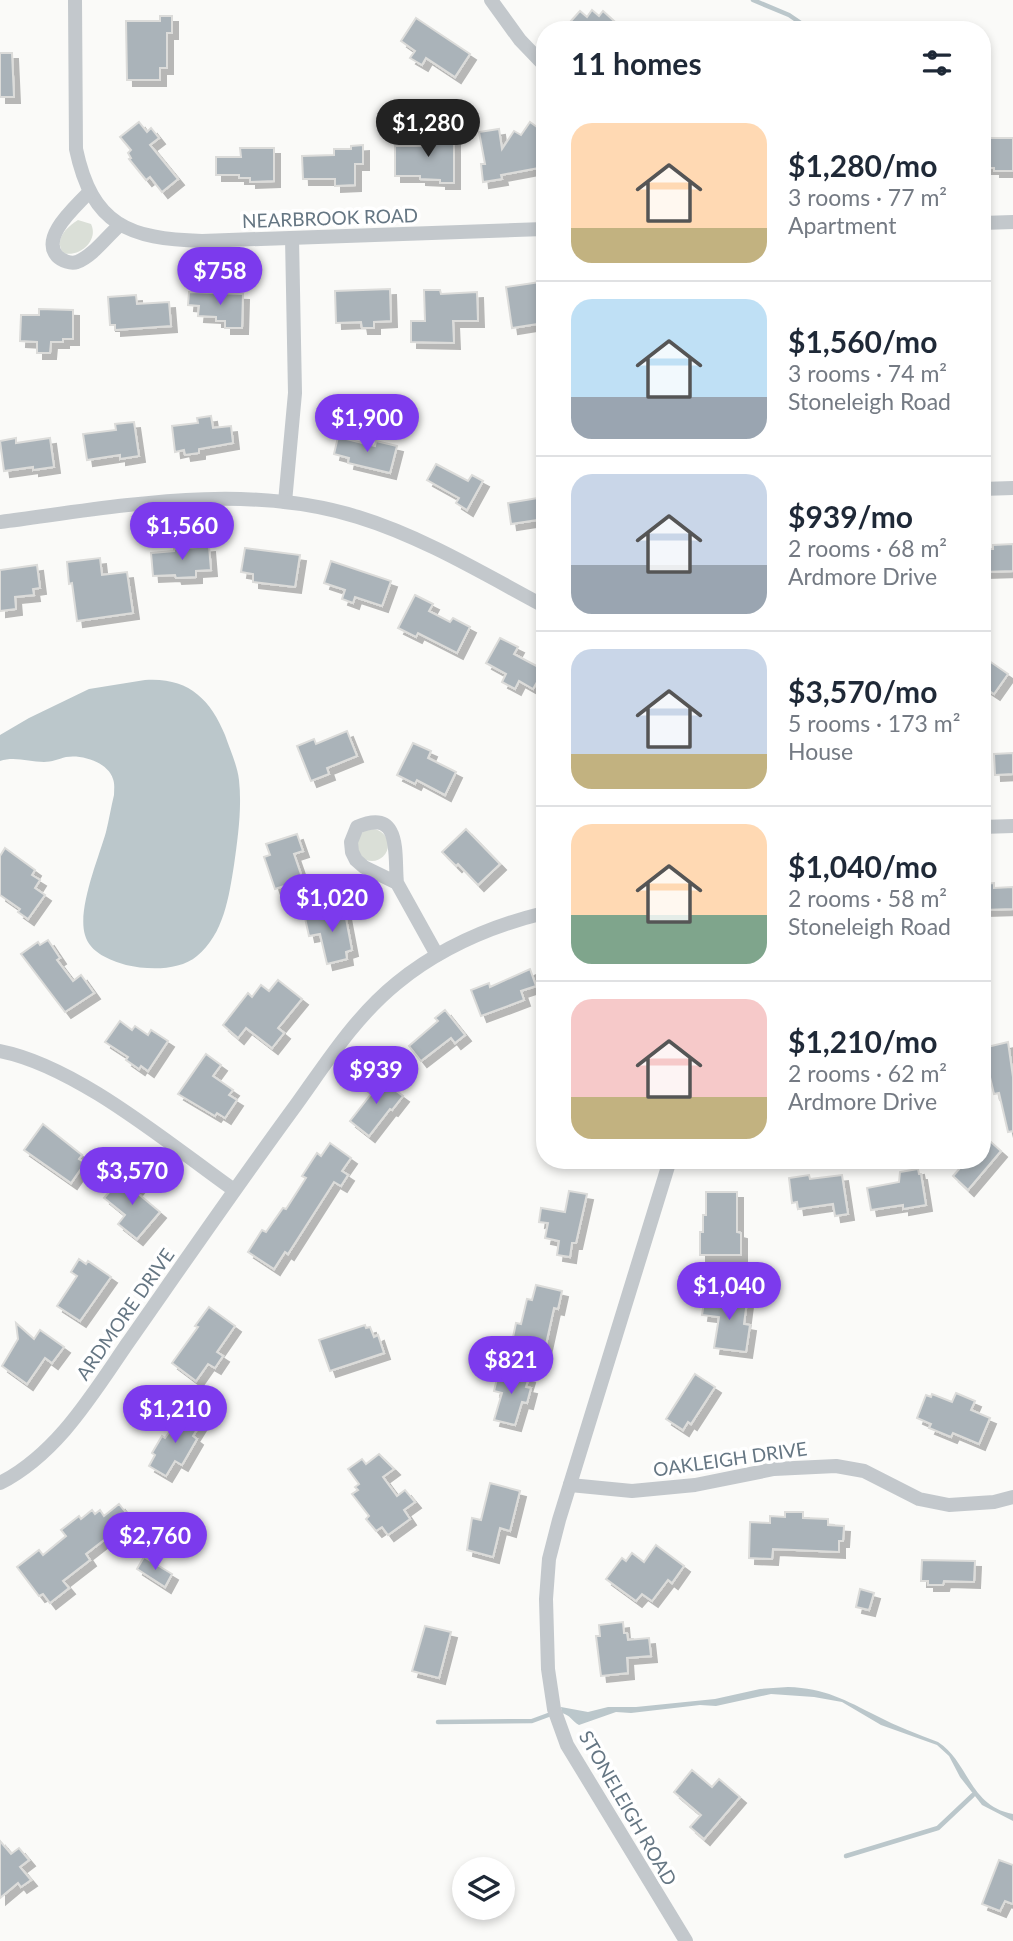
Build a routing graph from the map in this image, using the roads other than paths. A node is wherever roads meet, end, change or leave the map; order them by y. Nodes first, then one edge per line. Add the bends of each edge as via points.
1 (75, 0) edge
2 (491, 0) edge
3 (536, 57) edge
4 (89, 192) junction
5 (1013, 222) edge
6 (991, 223) edge
7 (120, 225) junction
8 (536, 229) edge
9 (292, 238) junction
10 (1013, 488) edge
11 (991, 489) edge
12 (285, 502) junction
13 (0, 522) edge
14 (536, 602) edge
15 (1013, 826) edge
16 (991, 827) edge
17 (397, 883) dead end
18 (536, 915) edge
19 (437, 955) junction
20 (0, 1051) edge
21 (667, 1169) edge
22 (234, 1190) junction
23 (0, 1483) edge
24 (570, 1485) junction
25 (1013, 1497) edge
26 (686, 1941) edge

1 - 4 street, NEARBROOK ROAD via 76,149
2 - 3 street
4 - 7 street, NEARBROOK ROAD
4 - 7 street via 54,235 52,246 57,256 74,263 85,258
5 - 6 street
7 - 9 street, NEARBROOK ROAD via 167,240
8 - 9 street, NEARBROOK ROAD
9 - 12 street via 296,393
10 - 11 street
12 - 13 street via 169,502
12 - 14 street via 358,517 419,540
15 - 16 street
17 - 19 street
18 - 19 street, ARDMORE DRIVE
19 - 22 street, ARDMORE DRIVE via 397,983 341,1040
20 - 22 street via 55,1069
21 - 24 street, STONELEIGH ROAD
22 - 23 street, ARDMORE DRIVE via 50,1448
24 - 25 street, OAKLEIGH DRIVE via 632,1491 695,1485 774,1469 836,1466 864,1471 919,1499 949,1505
24 - 26 street, STONELEIGH ROAD via 548,1572 546,1599 554,1709 567,1745

